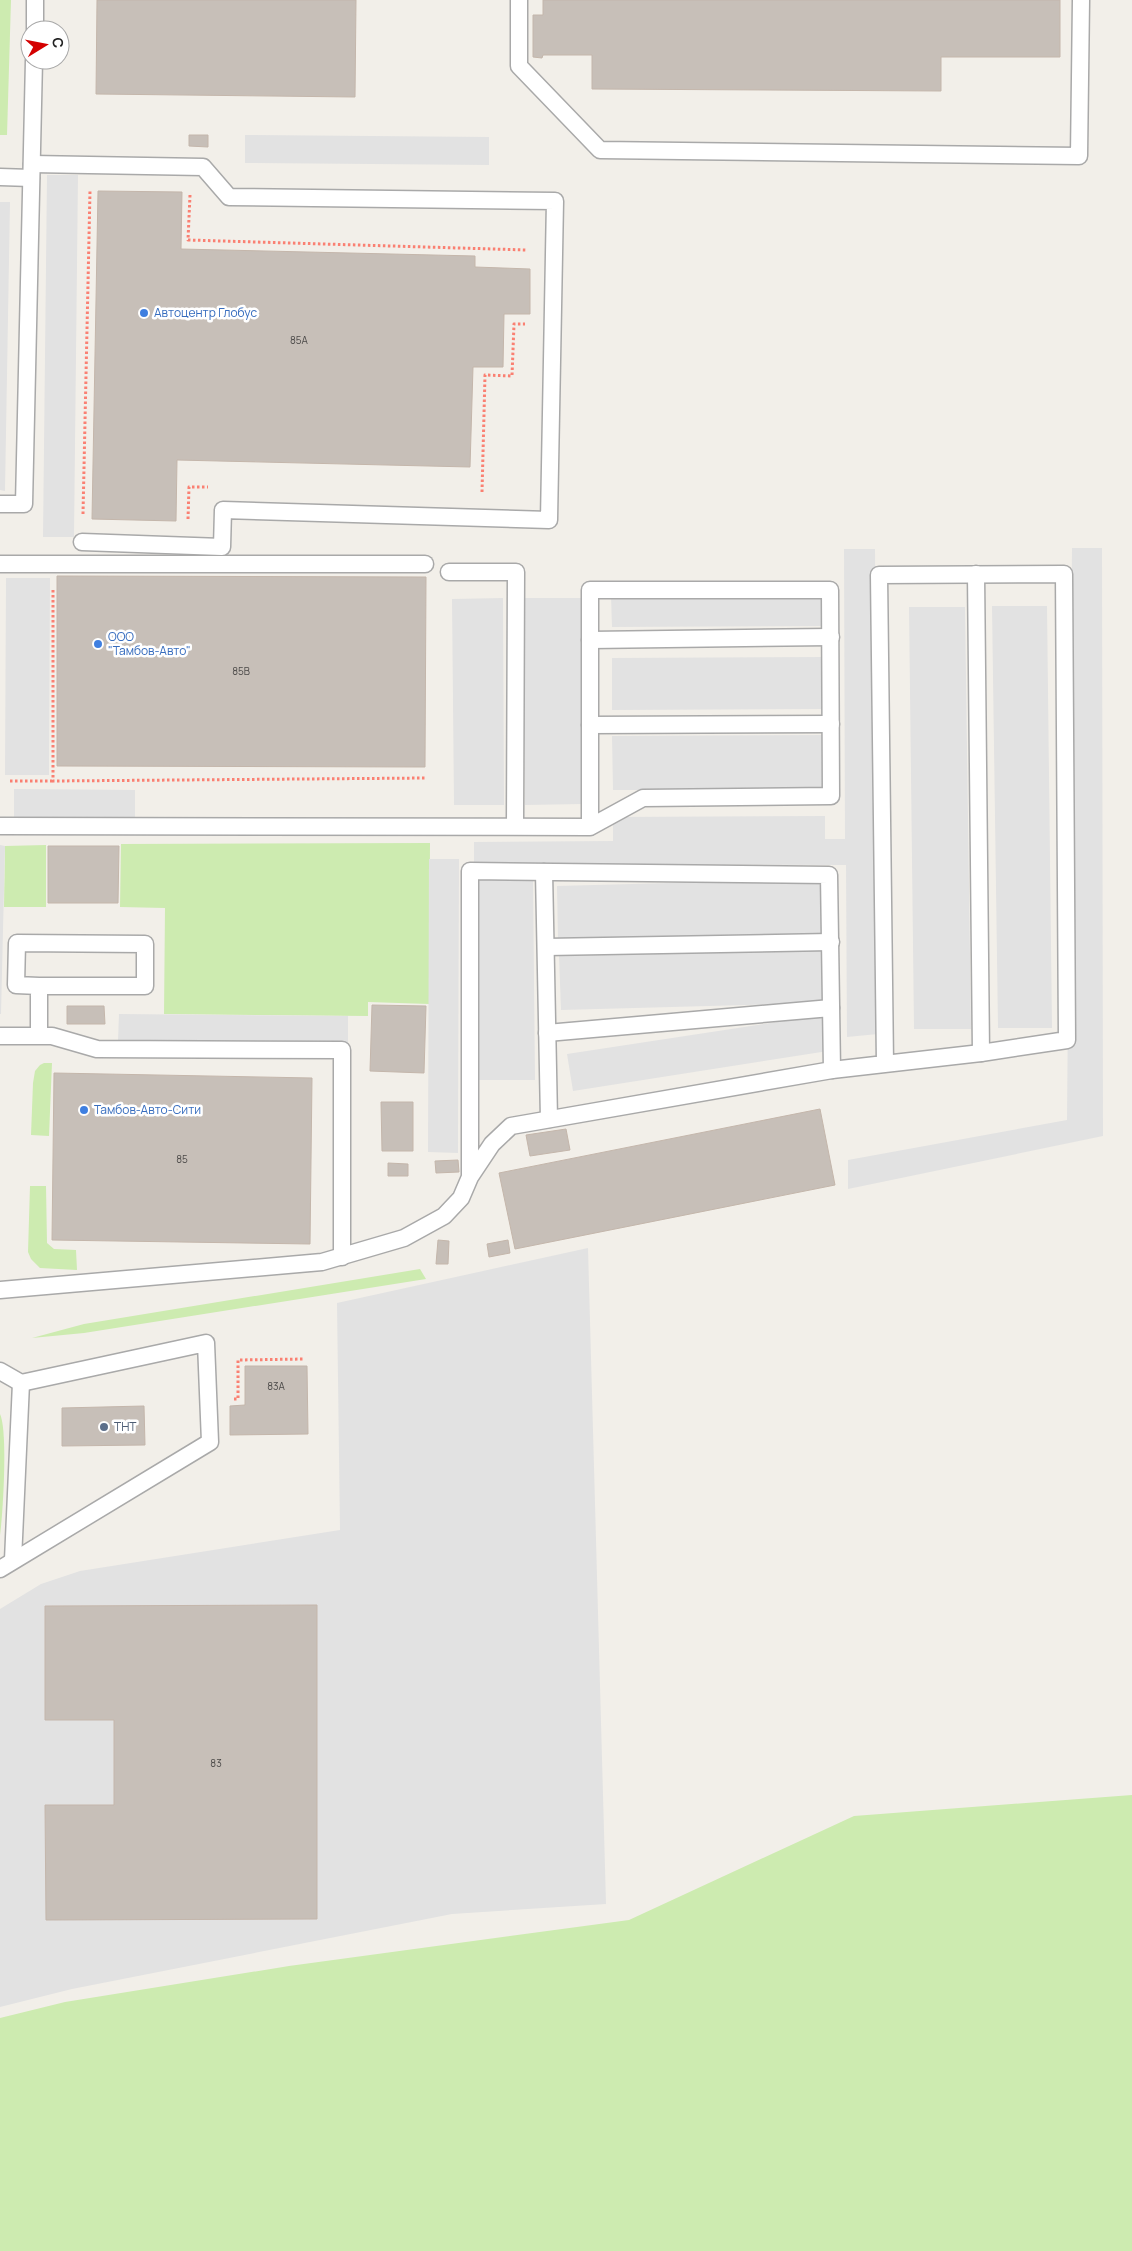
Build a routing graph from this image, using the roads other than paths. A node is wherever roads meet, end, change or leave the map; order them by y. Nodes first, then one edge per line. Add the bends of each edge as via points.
1 (36, 0) edge
2 (518, 0) edge
3 (1081, 0) edge
4 (35, 20) edge
5 (34, 70) edge
6 (32, 171) junction
7 (0, 177) edge
8 (0, 504) edge
9 (82, 542) road end
10 (0, 564) edge
11 (425, 564) dead end
12 (449, 572) dead end
13 (976, 574) junction
14 (831, 638) junction
15 (590, 640) junction
16 (831, 724) junction
17 (590, 725) junction
18 (0, 826) edge
19 (516, 826) junction
20 (590, 827) junction
21 (544, 872) junction
22 (831, 942) junction
23 (546, 947) junction
24 (39, 986) junction
25 (831, 1008) junction
26 (547, 1033) junction
27 (39, 1035) junction
28 (0, 1036) edge
29 (981, 1053) junction
30 (885, 1064) junction
31 (832, 1070) junction
32 (549, 1119) junction
33 (470, 1177) junction
34 (342, 1257) junction
35 (0, 1290) edge
36 (0, 1372) edge
37 (21, 1383) junction
38 (6, 1564) edge

1 - 4 lane
2 - 3 lane via 519,66 600,150 1079,156
5 - 6 lane
6 - 7 lane
6 - 8 lane via 24,504
6 - 9 lane via 91,166 203,166 229,196 555,201 549,520 223,510 222,546
10 - 11 lane
12 - 19 lane via 516,572
13 - 29 lane
13 - 29 lane via 1064,574 1067,1040
13 - 30 lane via 879,575
14 - 15 lane
14 - 15 lane via 830,590 590,590
14 - 16 lane
15 - 17 lane
16 - 17 lane
16 - 20 lane via 831,796 642,798
17 - 20 lane
18 - 19 lane
19 - 20 lane
21 - 22 lane via 830,875
21 - 23 lane
21 - 33 lane via 470,871
22 - 23 lane
22 - 25 lane
23 - 26 lane
24 - 24 lane via 16,985 17,943 145,944 145,986
24 - 27 lane
25 - 26 lane
25 - 31 lane
26 - 32 lane
27 - 28 lane
27 - 34 lane via 97,1049 342,1050
29 - 30 lane
30 - 31 lane
31 - 32 lane
32 - 33 lane via 511,1126 492,1144
33 - 34 lane via 461,1198 444,1216 404,1238
34 - 35 lane via 322,1262
36 - 37 lane
37 - 38 lane
37 - 38 lane via 206,1343 210,1442

